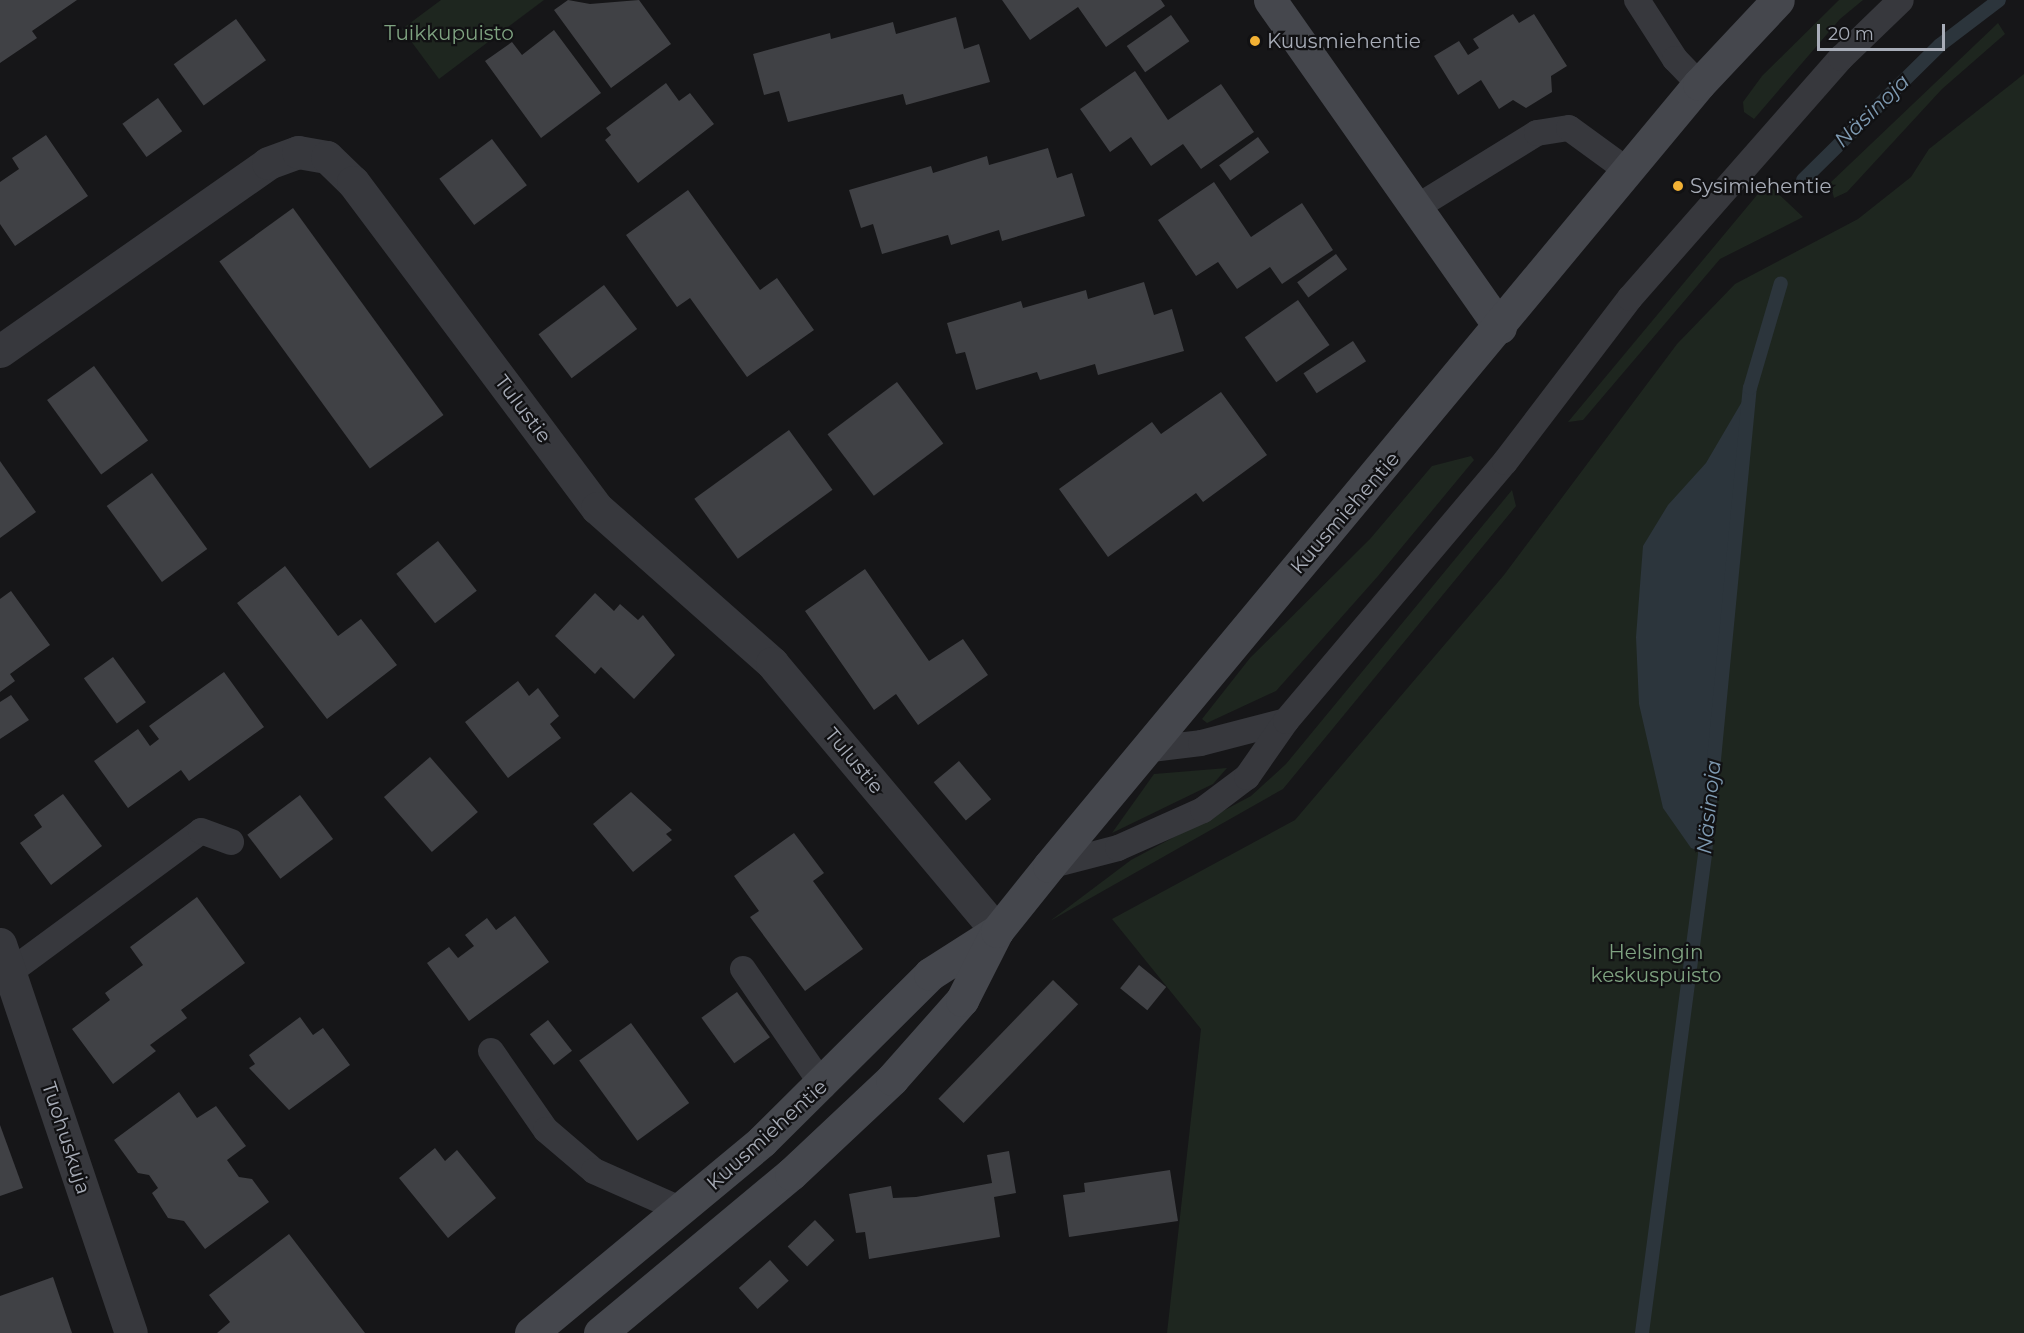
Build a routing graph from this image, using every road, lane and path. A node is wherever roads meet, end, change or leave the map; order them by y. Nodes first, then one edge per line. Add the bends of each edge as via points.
1 (1269, 0) edge
2 (1637, 0) edge
3 (1778, 0) edge
4 (1901, 0) edge
5 (1699, 84) junction
6 (1628, 171) junction
7 (1417, 207) junction
8 (1500, 327) junction
9 (0, 351) edge
10 (1286, 721) junction
11 (1143, 750) junction
12 (231, 842) dead end
13 (1049, 866) junction
14 (997, 931) junction
15 (5, 958) edge
16 (743, 969) dead end
17 (491, 1051) dead end
18 (823, 1086) junction
19 (682, 1210) junction
20 (131, 1333) edge
21 (531, 1333) edge
22 (600, 1333) edge

1 - 7 main road
2 - 5 lane via 1675,59
3 - 5 main road, Kuusmiehentie
4 - 10 lane via 1833,66 1630,298 1505,462
5 - 6 main road, Kuusmiehentie
6 - 7 lane via 1569,128 1538,133
6 - 8 main road, Kuusmiehentie
7 - 8 main road
8 - 11 main road, Kuusmiehentie
9 - 14 street, Tulustie via 268,163 298,152 327,157 353,182 597,508 772,663
10 - 11 lane via 1202,743
10 - 13 lane via 1247,777 1203,810 1118,848
11 - 13 main road, Kuusmiehentie
12 - 15 lane via 201,831
13 - 14 main road, Kuusmiehentie
14 - 18 main road, Kuusmiehentie via 930,974
14 - 22 main road, Kuusmiehentie via 962,1000 892,1079 791,1174
15 - 20 street, Tuohuskuja
16 - 18 lane
17 - 19 lane via 546,1130 594,1171
18 - 19 main road, Kuusmiehentie
19 - 21 main road, Kuusmiehentie

